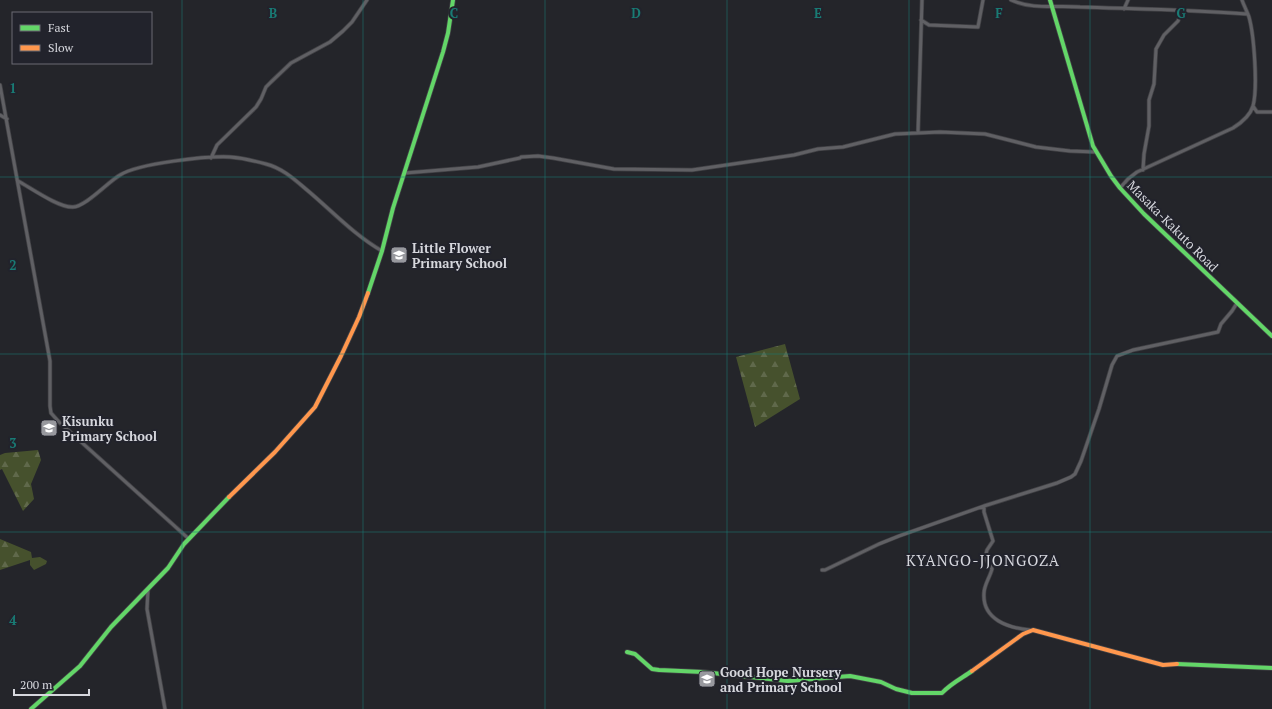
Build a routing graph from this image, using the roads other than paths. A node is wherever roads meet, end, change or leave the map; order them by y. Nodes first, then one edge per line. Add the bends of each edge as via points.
1 (367, 0) edge
2 (453, 0) edge
3 (922, 0) edge
4 (983, 0) edge
5 (1011, 0) edge
6 (1050, 0) edge
7 (1128, 0) edge
8 (1242, 0) edge
9 (1052, 7) junction
10 (1124, 9) junction
11 (1182, 10) junction
12 (1248, 14) junction
13 (921, 20) junction
14 (0, 85) edge
15 (1253, 106) junction
16 (1272, 112) edge
17 (0, 115) edge
18 (7, 119) junction
19 (918, 134) junction
20 (1096, 152) junction
21 (211, 158) junction
22 (1143, 170) junction
23 (405, 173) junction
24 (18, 181) junction
25 (1120, 188) junction
26 (382, 251) junction
27 (1237, 303) junction
28 (1272, 336) edge
29 (984, 506) junction
30 (189, 539) junction
31 (822, 570) dead end
32 (148, 588) junction
33 (1033, 630) junction
34 (627, 652) dead end
35 (1272, 668) edge
36 (31, 709) edge
37 (165, 709) edge

1 - 21 street via 343,31 330,42 291,63 266,87 256,107 217,146
2 - 23 main road via 443,52
3 - 13 street
4 - 13 street via 978,27 929,25
5 - 9 street via 1022,5
6 - 9 main road, Masaka-Kakuto Road
7 - 10 street
8 - 12 street
9 - 10 street
9 - 20 main road, Masaka-Kakuto Road via 1080,108
10 - 11 street
11 - 12 street
11 - 22 street via 1178,21 1164,35 1156,49 1154,84 1148,100 1150,126
12 - 15 street via 1254,58
13 - 19 street
14 - 18 street
15 - 16 street via 1257,112
15 - 22 street via 1246,118 1233,128
17 - 18 street
18 - 24 street
19 - 20 street via 986,134 1036,147
19 - 23 street via 895,134 843,147 692,170 614,169 536,156 478,167
20 - 25 main road, Masaka-Kakuto Road
21 - 24 street via 129,170 85,202 73,207 54,202
21 - 26 street via 240,158 268,164 281,170
22 - 25 street via 1131,176
23 - 26 main road
24 - 30 street via 50,360 51,413
25 - 27 main road, Masaka-Kakuto Road
26 - 30 main road via 359,317 308,416
27 - 28 main road, Masaka-Kakuto Road
27 - 29 street via 1218,332 1132,350 1117,356 1075,474 1057,483
29 - 31 street via 879,544
29 - 33 street via 993,541 985,556 992,569 984,592 987,611 1007,626
30 - 32 main road via 168,568
32 - 36 main road via 111,627 75,671
32 - 37 street via 148,609
33 - 34 main road via 1023,634 938,694 903,691 880,682 850,676 788,681 659,670 652,669 635,654
33 - 35 main road via 1163,664

